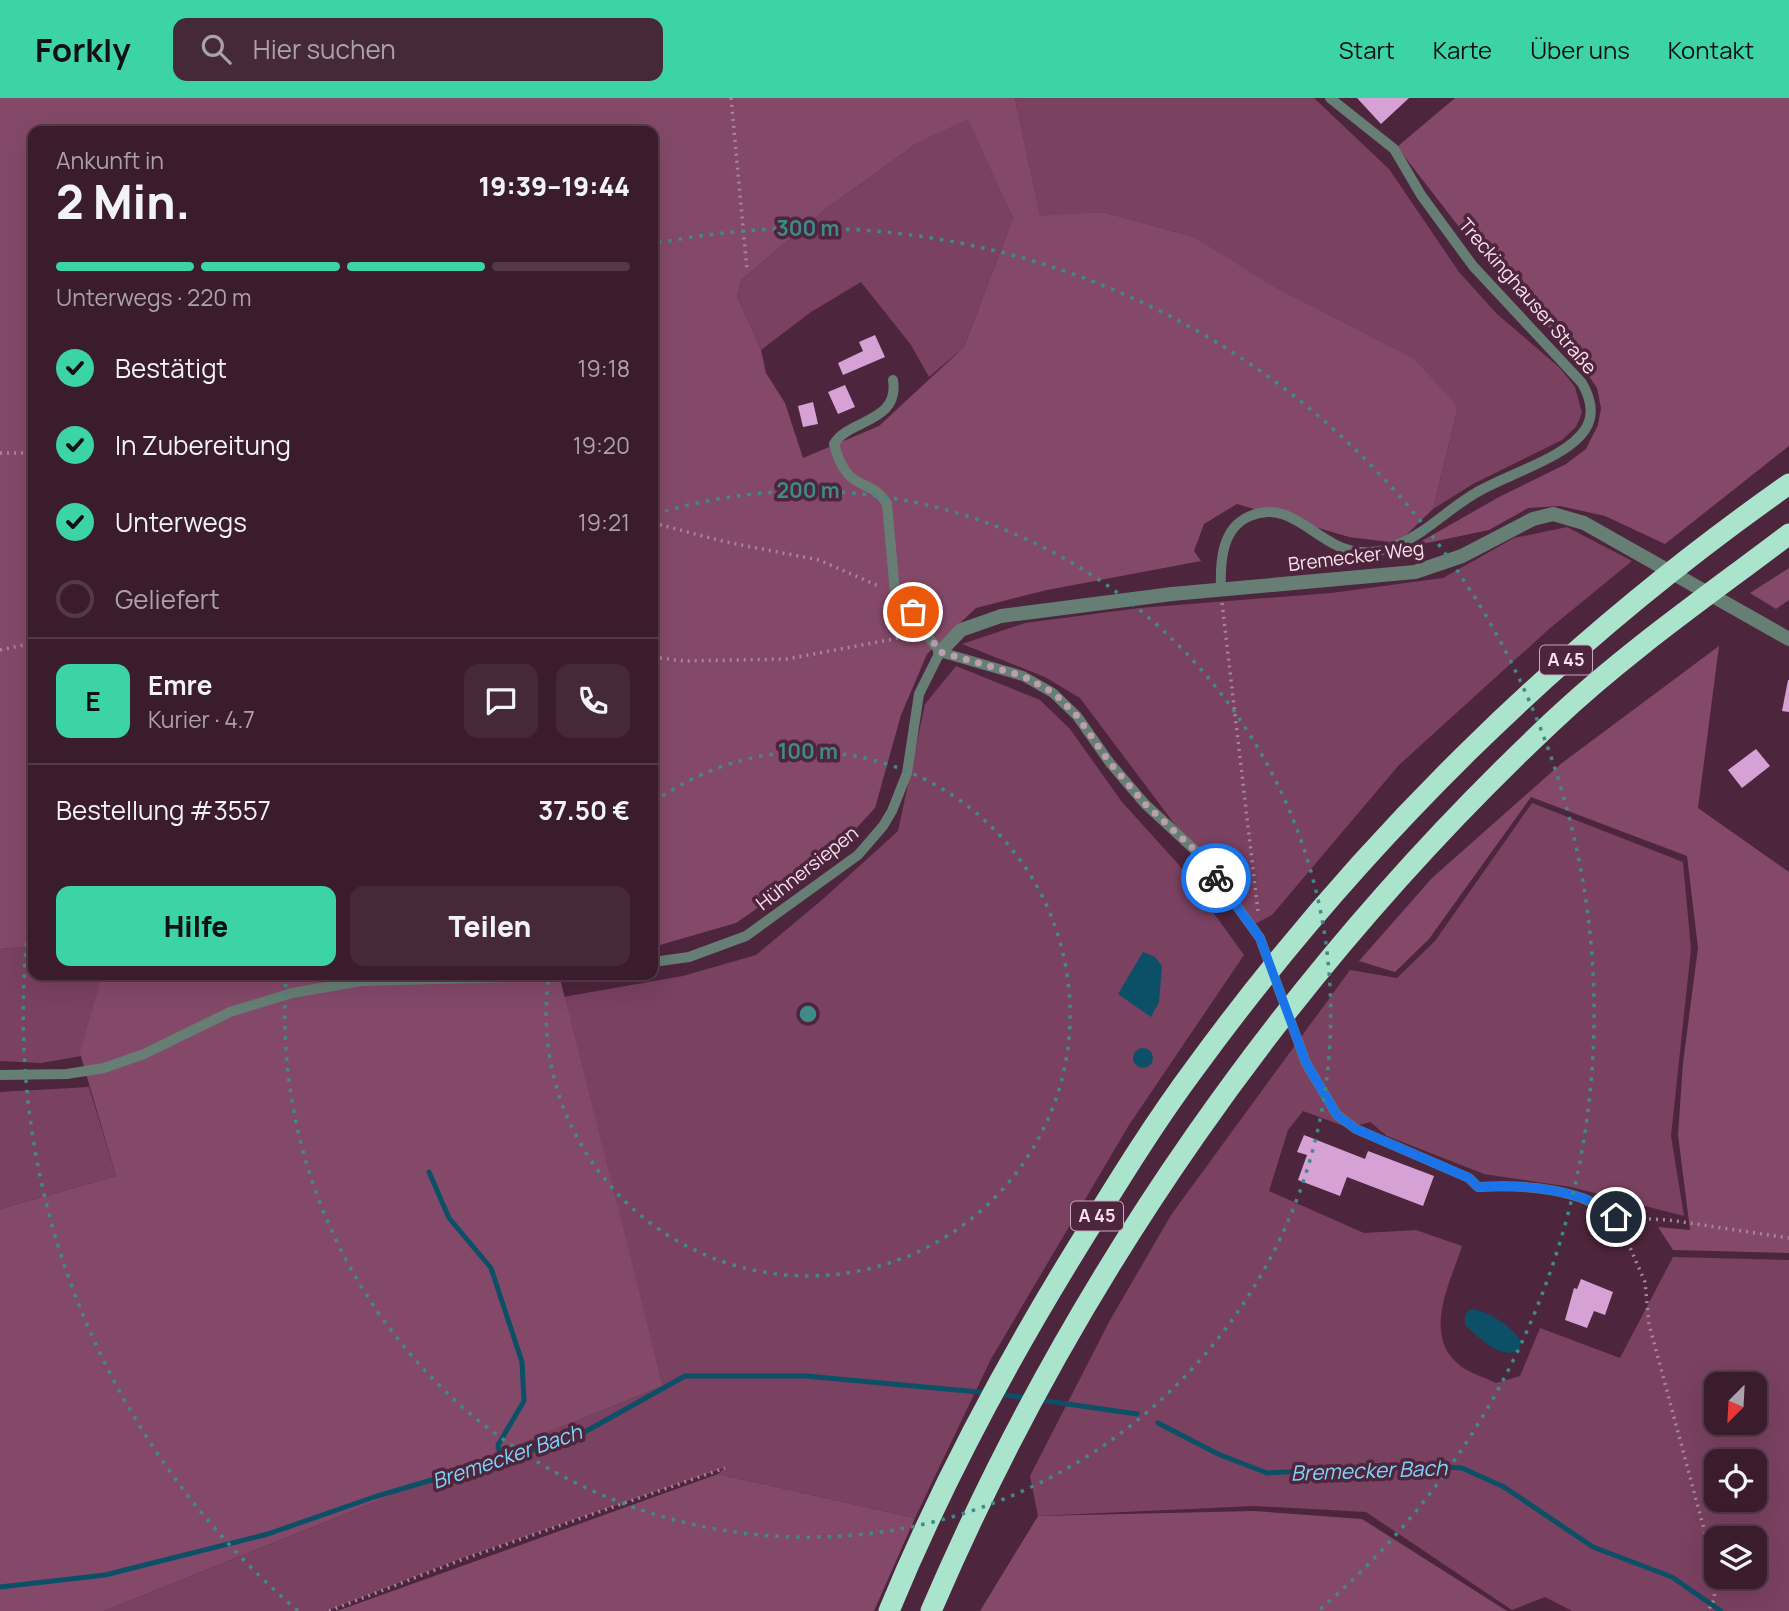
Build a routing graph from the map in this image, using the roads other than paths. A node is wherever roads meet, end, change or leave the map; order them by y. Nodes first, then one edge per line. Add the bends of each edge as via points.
1 (1330, 98) edge
2 (892, 380) dead end
3 (1789, 484) edge
4 (1789, 534) edge
5 (1221, 590) junction
6 (1789, 639) edge
7 (940, 652) junction
8 (658, 961) edge
9 (398, 980) edge
10 (0, 1075) edge
11 (1616, 1217) road end
12 (889, 1611) edge
13 (931, 1611) edge

1 - 5 lane, Treckinghauser Straße via 1394,149 1473,266 1582,383 1590,399 1590,416 1586,429 1570,444 1480,491 1398,545 1360,552 1343,549 1289,515 1264,511 1247,517 1233,528 1224,545
2 - 7 lane via 890,403 870,421 839,436 834,444 846,474 887,504 895,593
3 - 12 highway, A 45 via 1575,652 1468,750 1271,968 1201,1059 1034,1319 963,1449
4 - 13 highway, A 45 via 1553,721 1392,885 1328,960 1150,1203 1089,1300 1020,1422
5 - 6 street, Bremecker Weg via 1415,572 1442,565 1511,528 1553,514 1584,523
5 - 7 street, Bremecker Weg via 1001,616 961,629
7 - 8 lane, Hühnersiepen via 919,694 907,772 892,811 858,855 746,936 689,957
7 - 11 lane via 1023,676 1054,693 1145,804 1198,853 1260,938 1306,1063 1337,1115 1356,1129 1469,1178 1478,1187 1500,1185 1562,1193
9 - 10 lane via 292,993 230,1012 104,1068 67,1074

